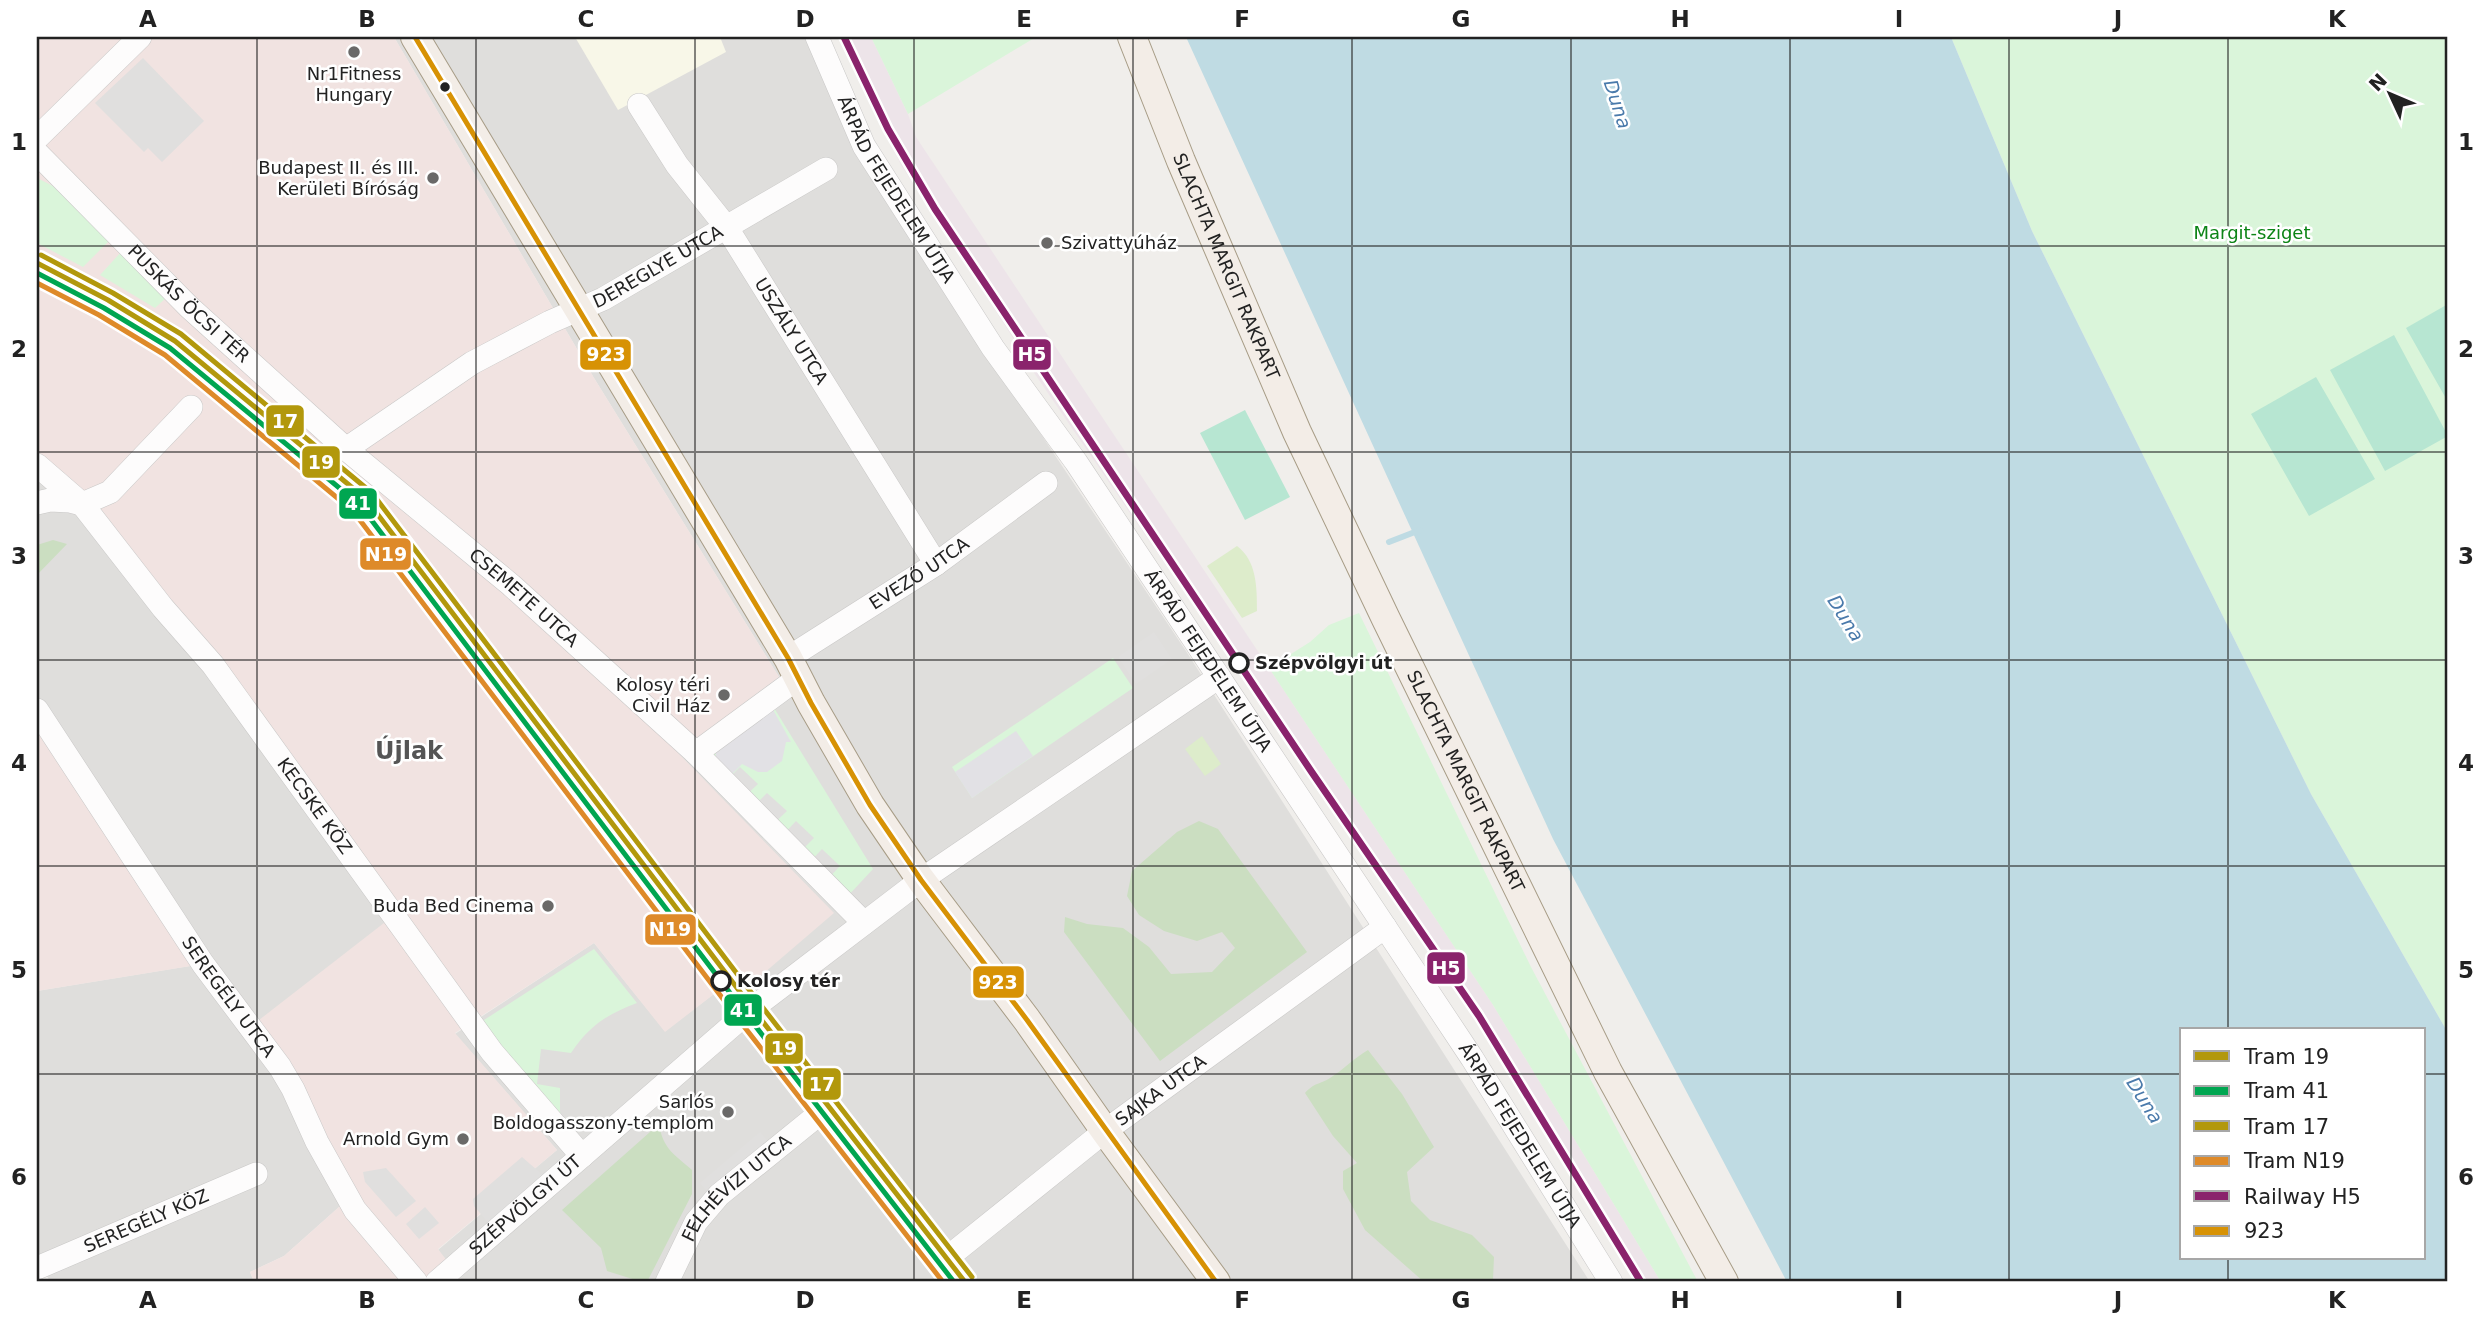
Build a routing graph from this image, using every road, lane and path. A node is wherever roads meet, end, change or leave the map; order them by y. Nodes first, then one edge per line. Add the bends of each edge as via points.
1 (140, 37) edge
2 (415, 37) edge
3 (817, 37) edge
4 (1132, 37) edge
5 (639, 105) dead end
6 (37, 138) edge
7 (37, 153) edge
8 (827, 169) dead end
9 (727, 228) junction
10 (37, 267) edge
11 (577, 310) junction
12 (191, 407) dead end
13 (346, 449) junction
14 (37, 465) edge
15 (1045, 483) dead end
16 (37, 503) edge
17 (82, 505) junction
18 (936, 564) junction
19 (793, 668) junction
20 (1219, 677) junction
21 (37, 710) edge
22 (696, 753) junction
23 (921, 880) junction
24 (864, 923) junction
25 (1385, 927) junction
26 (749, 1011) junction
27 (824, 1110) junction
28 (1105, 1131) junction
29 (582, 1156) junction
30 (256, 1174) dead end
31 (942, 1262) junction
32 (37, 1268) edge
33 (416, 1282) edge
34 (437, 1282) edge
35 (667, 1282) edge
36 (959, 1282) edge
37 (1216, 1282) edge
38 (1611, 1282) edge
39 (1724, 1282) edge

1 - 6 street
2 - 11 main road
3 - 20 street, ÁRPÁD FEJEDELEM ÚTJA via 864,146 993,348 1076,462
4 - 39 main road, SLACHTA MARGIT RAKPART via 1297,432 1608,1072
5 - 9 street, USZÁLY UTCA via 677,165
7 - 13 street, PUSKÁS ÖCSI TÉR via 189,307
8 - 9 street, DEREGLYE UTCA
9 - 11 street, DEREGLYE UTCA
9 - 18 street, USZÁLY UTCA
10 - 26 street via 162,338 363,502
11 - 13 street, DEREGLYE UTCA via 472,363
11 - 19 main road
12 - 17 street via 110,492
13 - 22 street, CSEMETE UTCA via 511,585
14 - 17 street, KECSKE KÖZ
15 - 18 street, EVEZŐ UTCA
16 - 17 street
17 - 29 street, KECSKE KÖZ via 213,665 492,1052
18 - 19 street, EVEZŐ UTCA
19 - 22 street
19 - 23 main road via 870,805
20 - 23 street, SZÉPVÖLGYI ÚT
20 - 25 street, ÁRPÁD FEJEDELEM ÚTJA
21 - 33 street, SEREGÉLY UTCA via 203,964 280,1067 355,1210
22 - 24 street
23 - 24 street, SZÉPVÖLGYI ÚT
23 - 28 main road
24 - 26 street, SZÉPVÖLGYI ÚT
25 - 28 street, SAJKA UTCA
25 - 38 street, ÁRPÁD FEJEDELEM ÚTJA
26 - 27 street
26 - 29 street, SZÉPVÖLGYI ÚT
27 - 31 street
27 - 35 street, FELHÉVÍZI UTCA via 719,1195 696,1222
28 - 31 street, SAJKA UTCA
28 - 37 main road
29 - 34 street, SZÉPVÖLGYI ÚT
30 - 32 street, SEREGÉLY KÖZ
31 - 36 street

